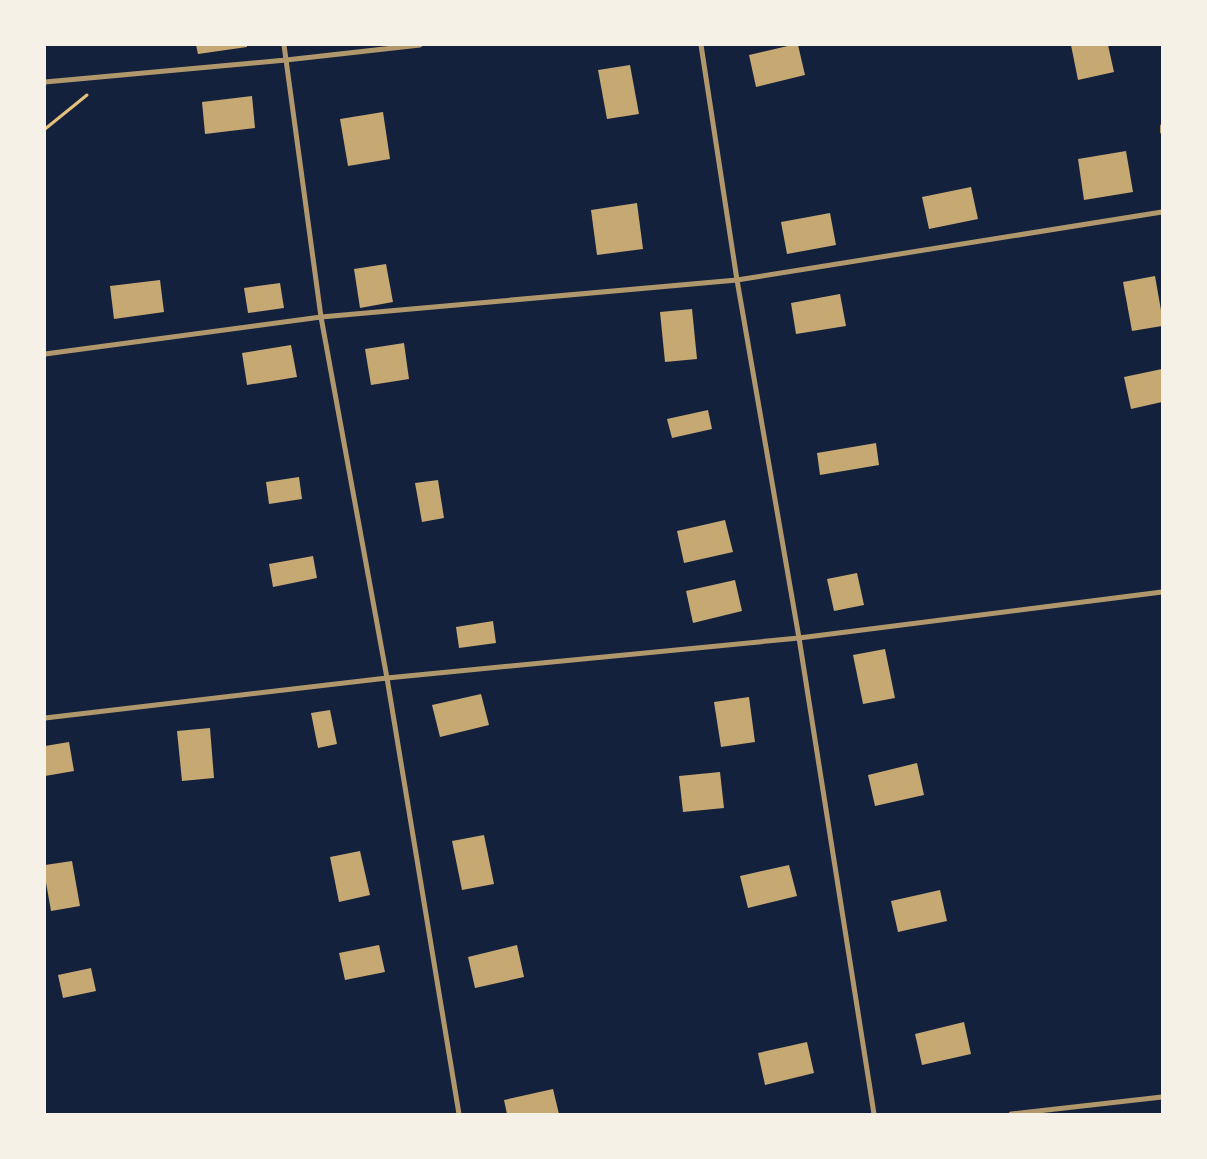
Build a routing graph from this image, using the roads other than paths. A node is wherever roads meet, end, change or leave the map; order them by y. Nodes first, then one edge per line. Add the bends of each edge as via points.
1 (284, 45) edge
2 (420, 45) edge
3 (701, 45) edge
4 (286, 60) junction
5 (45, 82) edge
6 (1162, 126) edge
7 (1162, 132) edge
8 (1162, 212) edge
9 (736, 280) junction
10 (320, 317) junction
11 (45, 354) edge
12 (1162, 592) edge
13 (800, 638) junction
14 (387, 678) junction
15 (45, 718) edge
16 (1162, 1097) edge
17 (459, 1114) edge
18 (874, 1114) edge
19 (1011, 1114) edge

1 - 4 street
2 - 4 street
3 - 9 street
4 - 5 street
4 - 10 street
6 - 7 lane
8 - 9 street
9 - 10 street
9 - 13 street
10 - 11 street
10 - 14 street
12 - 13 street
13 - 14 street
13 - 18 street
14 - 15 street
14 - 17 street
16 - 19 street

